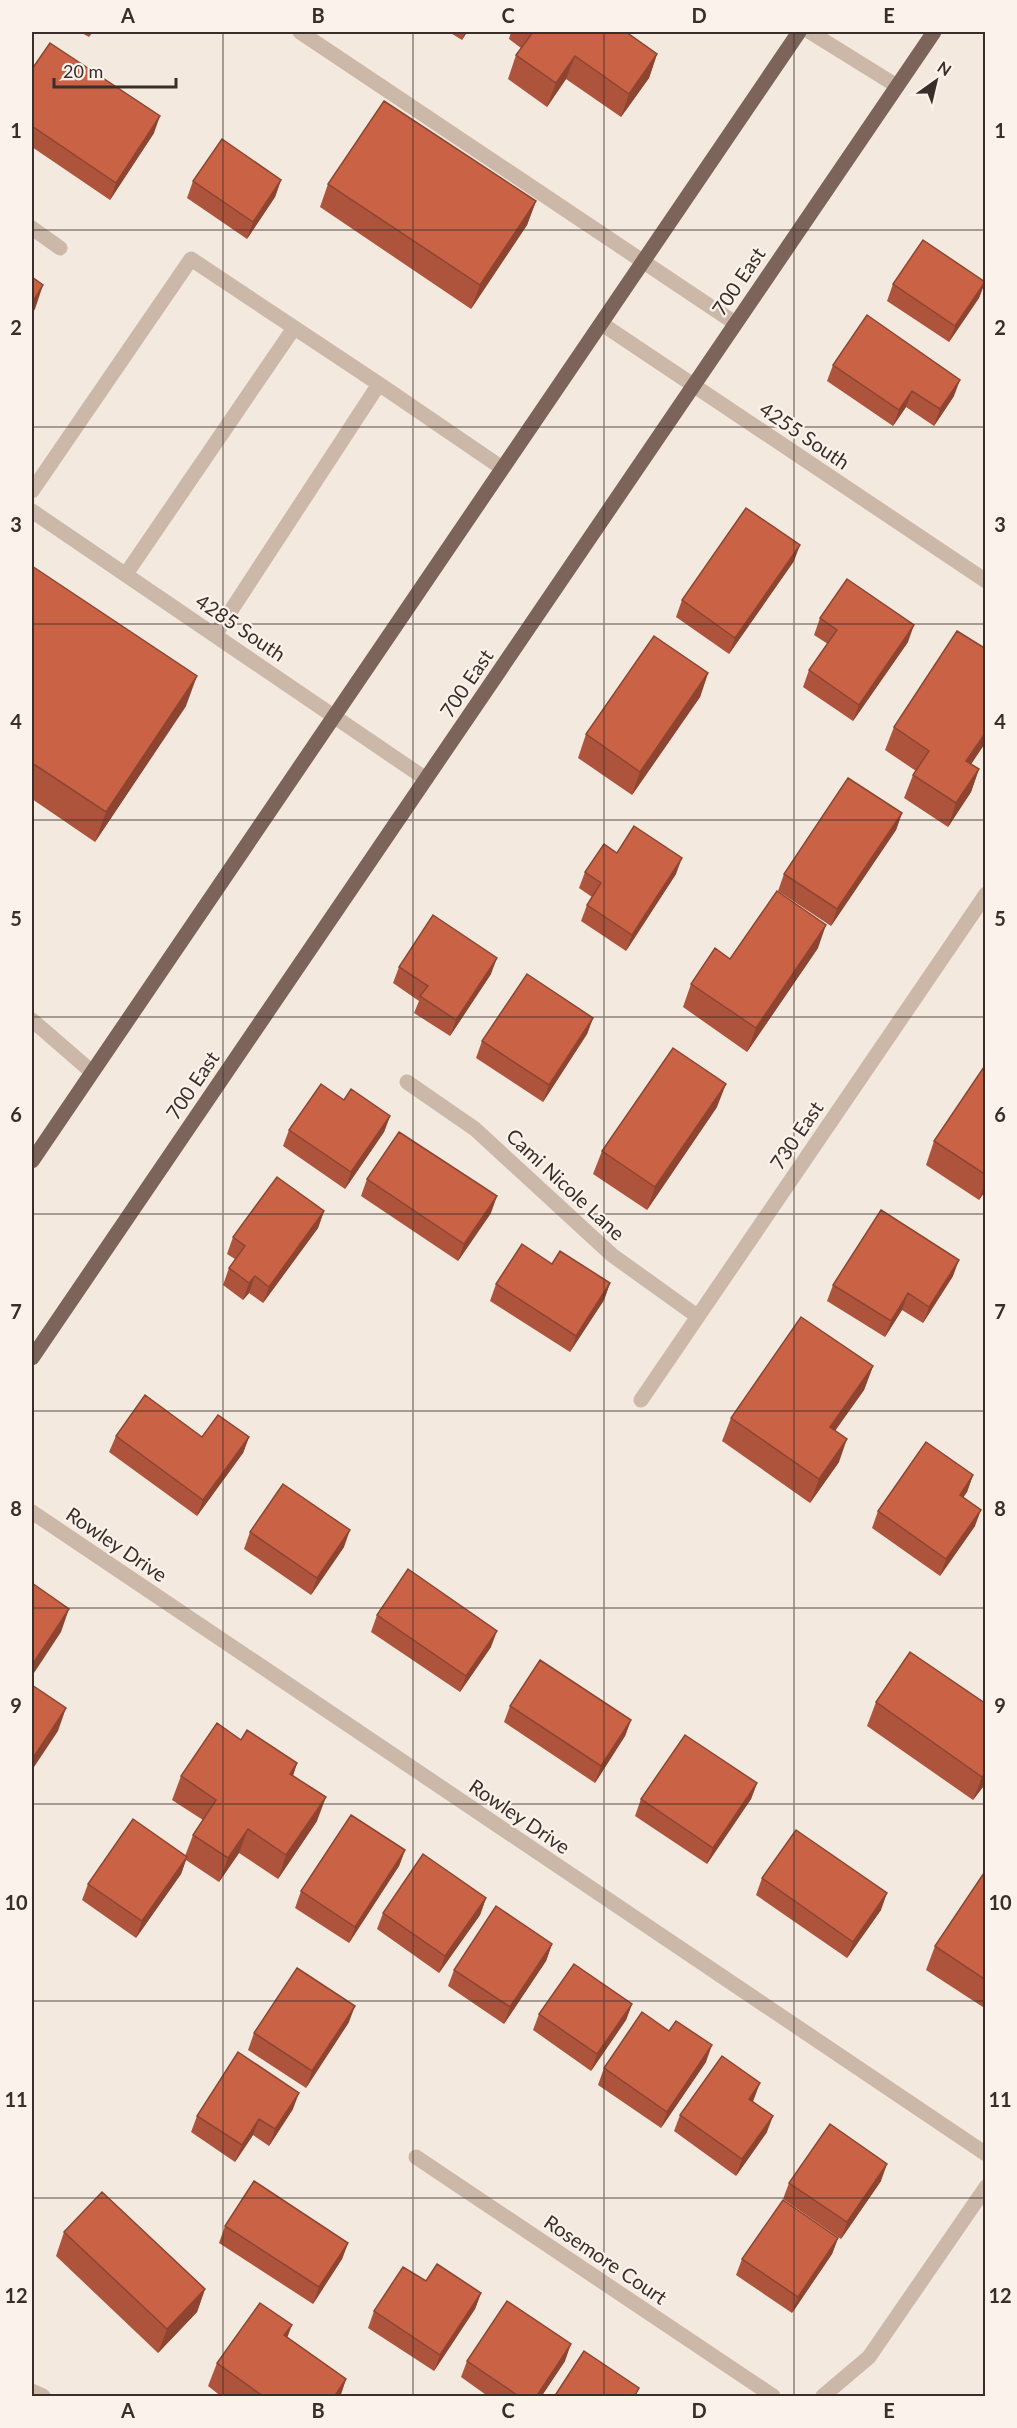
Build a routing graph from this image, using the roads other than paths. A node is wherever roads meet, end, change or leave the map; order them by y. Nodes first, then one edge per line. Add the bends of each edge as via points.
1 (300, 32) edge
2 (799, 32) edge
3 (810, 32) edge
4 (934, 32) edge
5 (897, 86) junction
6 (32, 228) edge
7 (60, 248) dead end
8 (643, 261) junction
9 (735, 323) junction
10 (602, 324) junction
11 (294, 328) junction
12 (379, 384) junction
13 (693, 385) junction
14 (502, 468) junction
15 (32, 491) edge
16 (32, 511) edge
17 (126, 574) junction
18 (986, 581) edge
19 (215, 635) junction
20 (334, 716) junction
21 (426, 779) junction
22 (986, 894) edge
23 (32, 1020) edge
24 (92, 1072) junction
25 (407, 1082) dead end
26 (32, 1161) edge
27 (697, 1316) junction
28 (32, 1358) edge
29 (641, 1400) dead end
30 (32, 1512) edge
31 (986, 2154) edge
32 (416, 2157) dead end
33 (986, 2187) edge
34 (32, 2391) edge
35 (43, 2397) edge
36 (773, 2397) edge
37 (823, 2397) edge

1 - 8 street
2 - 8 main road
3 - 5 street
4 - 5 main road, 700 East
5 - 9 main road, 700 East
6 - 7 street
8 - 9 street
8 - 10 main road
9 - 13 main road, 700 East
10 - 13 street, 4255 South
10 - 14 main road
11 - 12 street
11 - 15 street via 191,259
11 - 17 street
12 - 14 street
12 - 19 street
13 - 18 street, 4255 South
13 - 21 main road, 700 East
14 - 20 main road
16 - 17 street, 4285 South
17 - 19 street, 4285 South
19 - 20 street, 4285 South
20 - 21 street, 4285 South
20 - 24 main road
21 - 28 main road, 700 East
22 - 27 street, 730 East
23 - 24 street
24 - 26 main road
25 - 27 street, Cami Nicole Lane via 475,1129 612,1255
27 - 29 street, 730 East
30 - 31 street, Rowley Drive
32 - 36 street, Rosemore Court
33 - 37 street via 869,2357
34 - 35 street

